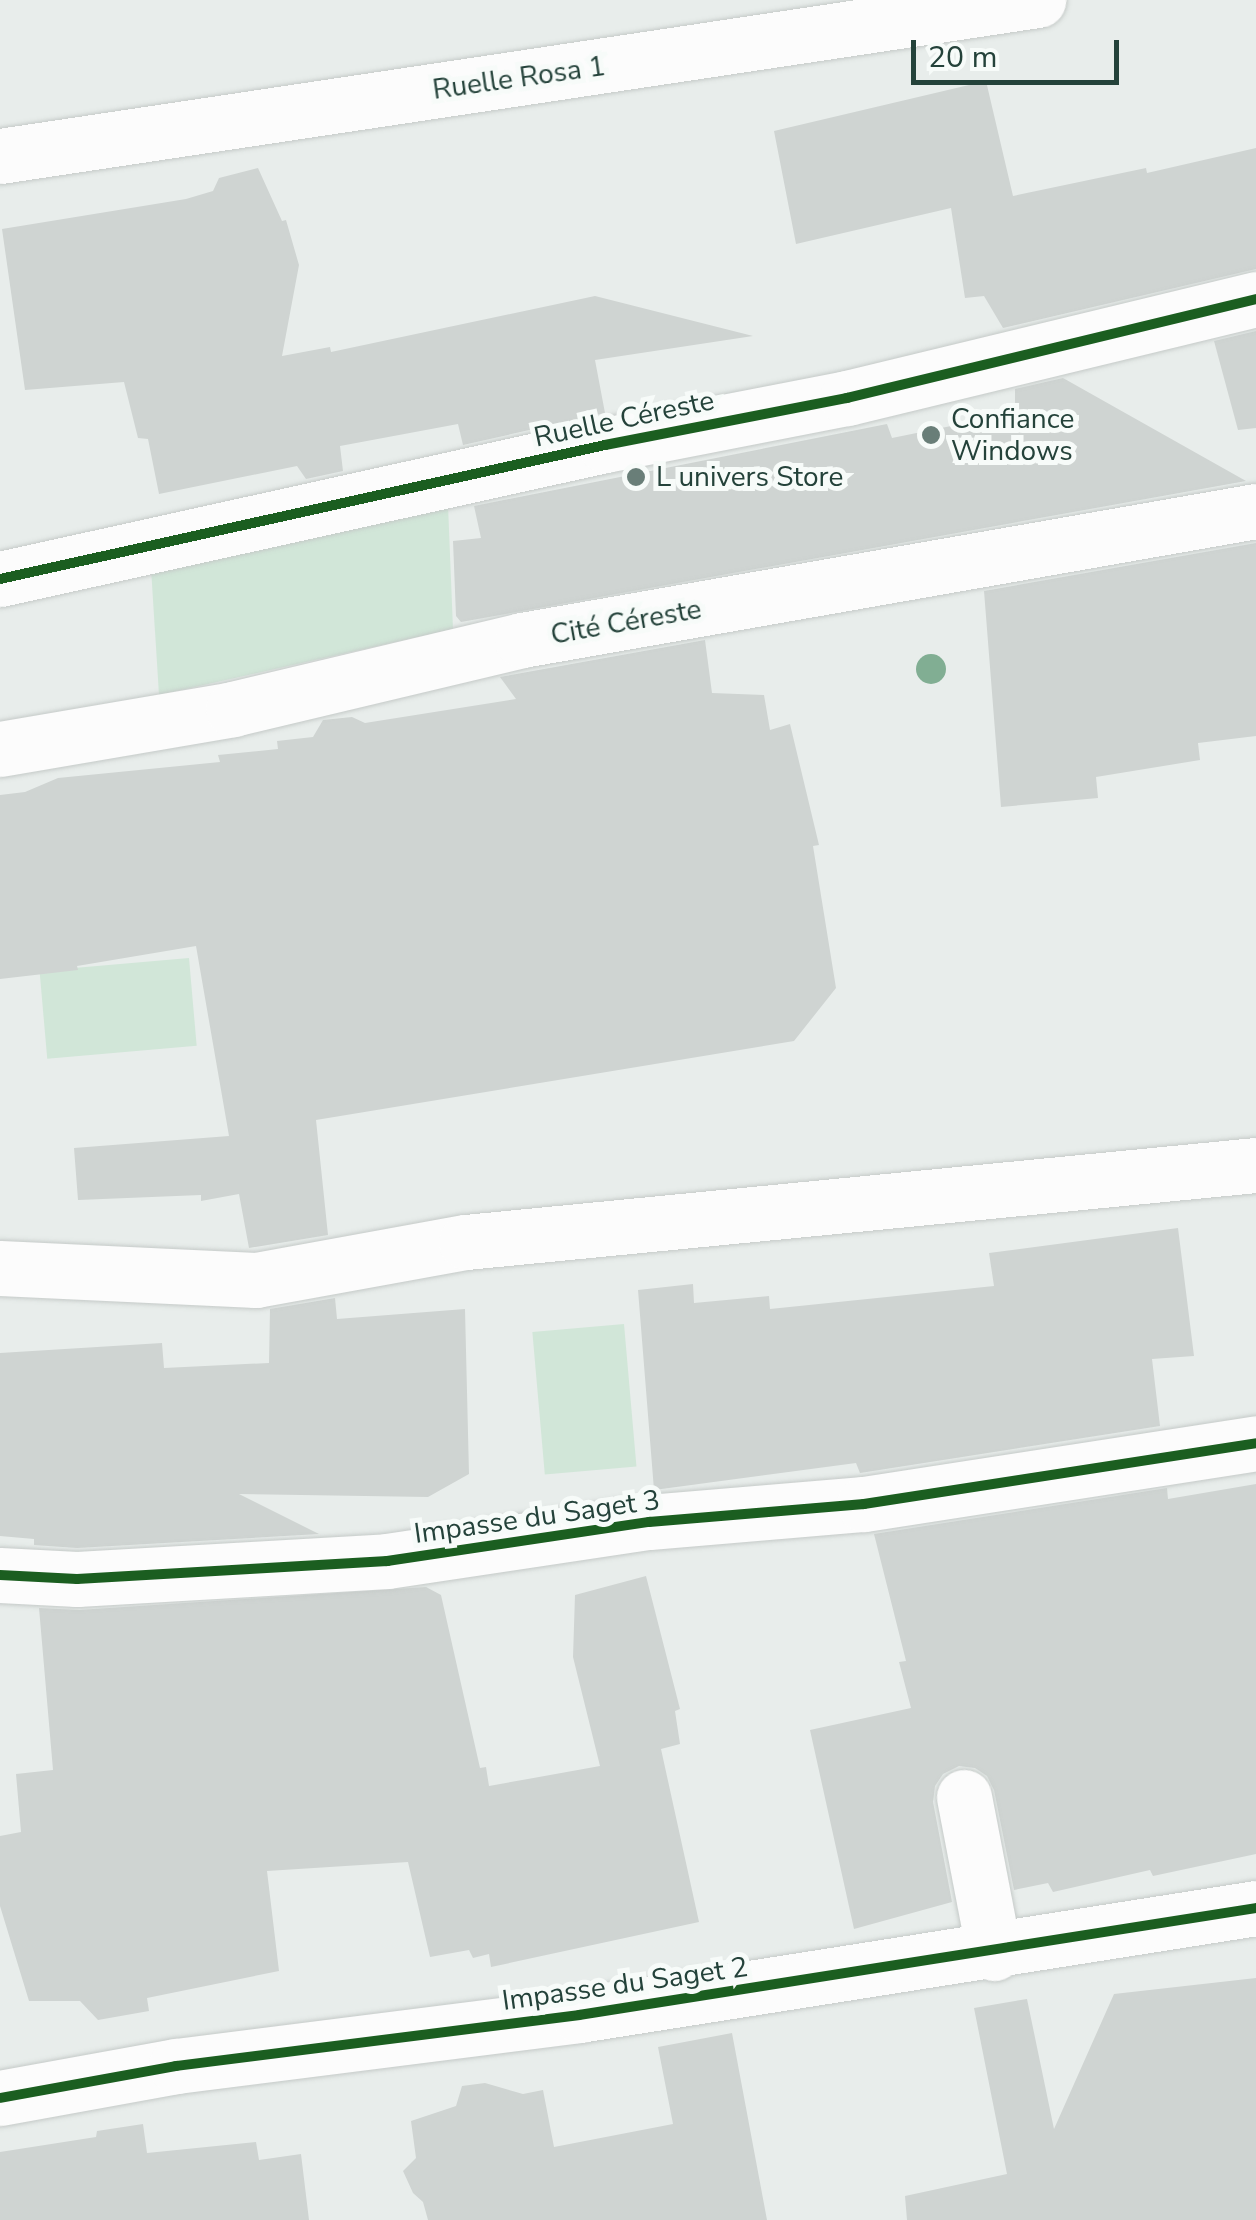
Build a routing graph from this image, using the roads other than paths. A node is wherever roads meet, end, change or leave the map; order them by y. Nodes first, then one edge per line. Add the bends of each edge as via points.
1 (1038, 0) edge
2 (0, 156) edge
3 (1256, 298) edge
4 (1256, 510) edge
5 (0, 580) edge
6 (0, 749) edge
7 (1256, 1165) edge
8 (0, 1268) edge
9 (1256, 1443) edge
10 (0, 1574) edge
11 (964, 1797) dead end
12 (1256, 1908) edge
13 (994, 1953) junction
14 (0, 2098) edge

1 - 2 street, Ruelle Rosa 1
3 - 5 street, Ruelle Céreste via 866,394 604,445
4 - 6 street, Cité Céreste via 522,640 233,709
7 - 8 street via 466,1242 256,1280
9 - 10 street, Impasse du Saget 3 via 864,1504 650,1522 387,1562 76,1579
11 - 13 street
12 - 13 street, Impasse du Saget 2
13 - 14 street, Impasse du Saget 2 via 176,2066

